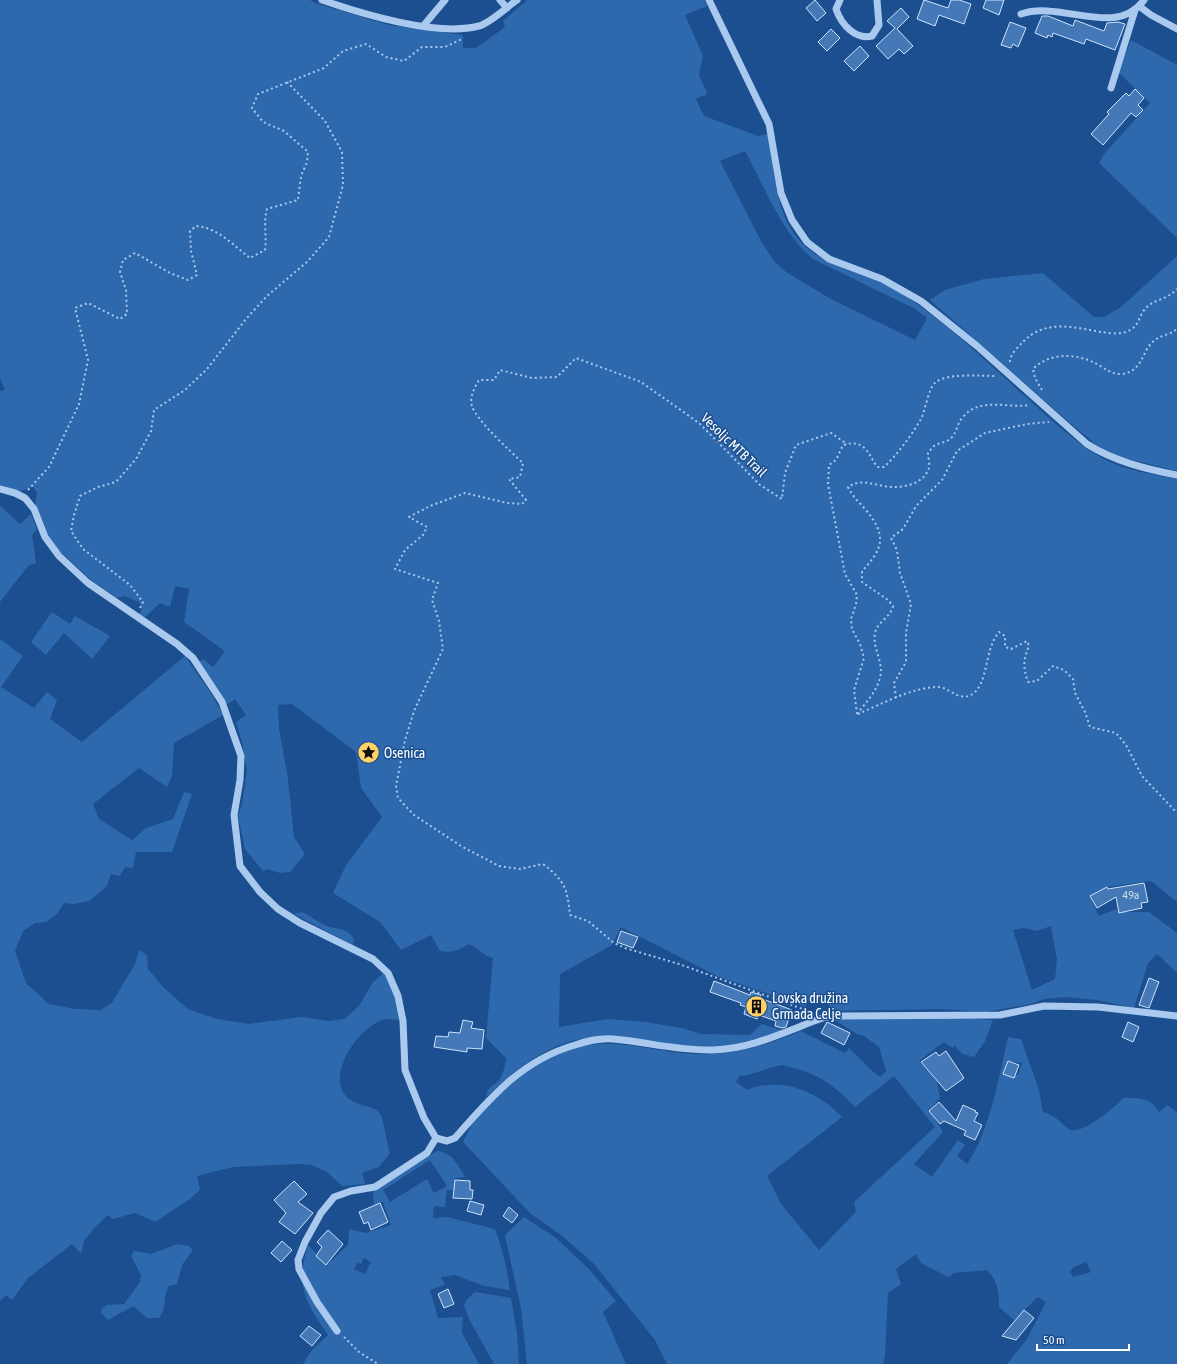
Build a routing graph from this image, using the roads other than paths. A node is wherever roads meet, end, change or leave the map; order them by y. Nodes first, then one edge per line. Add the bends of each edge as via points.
1 (322, 0) edge
2 (445, 0) edge
3 (500, 0) edge
4 (517, 0) edge
5 (709, 0) edge
6 (840, 0) edge
7 (877, 0) edge
8 (331, 1) edge
9 (1139, 5) edge
10 (506, 8) junction
11 (1021, 14) dead end
12 (424, 26) junction
13 (1177, 29) edge
14 (1111, 88) dead end
15 (1177, 475) edge
16 (0, 489) edge
17 (1177, 1016) edge
18 (436, 1138) junction
19 (337, 1331) road end

1 - 8 street
2 - 12 street
3 - 10 street
4 - 10 street
5 - 15 street via 769,124 781,193 792,220 807,242 829,259 882,279 921,301 1087,444 1110,457
6 - 7 street via 836,9 840,18 856,34 866,38 872,36 879,25
8 - 12 street via 397,22
9 - 11 street via 1112,17 1054,9 1032,9
9 - 13 street via 1150,15
9 - 14 street
10 - 12 street via 480,26 462,29
16 - 18 street via 22,497 34,509 45,537 59,556 88,583 177,644 193,658 222,702 241,756 234,815 240,866 260,892 278,909 300,923 373,959 388,973 398,996 403,1021 405,1070 424,1118
17 - 18 street via 1098,1007 1044,1006 1000,1015 825,1017 754,1045 714,1050 612,1039 589,1041 542,1057 514,1075 455,1138 447,1141
18 - 19 street via 427,1153 375,1188 351,1191 334,1197 321,1212 305,1242 298,1260 299,1268 317,1302

